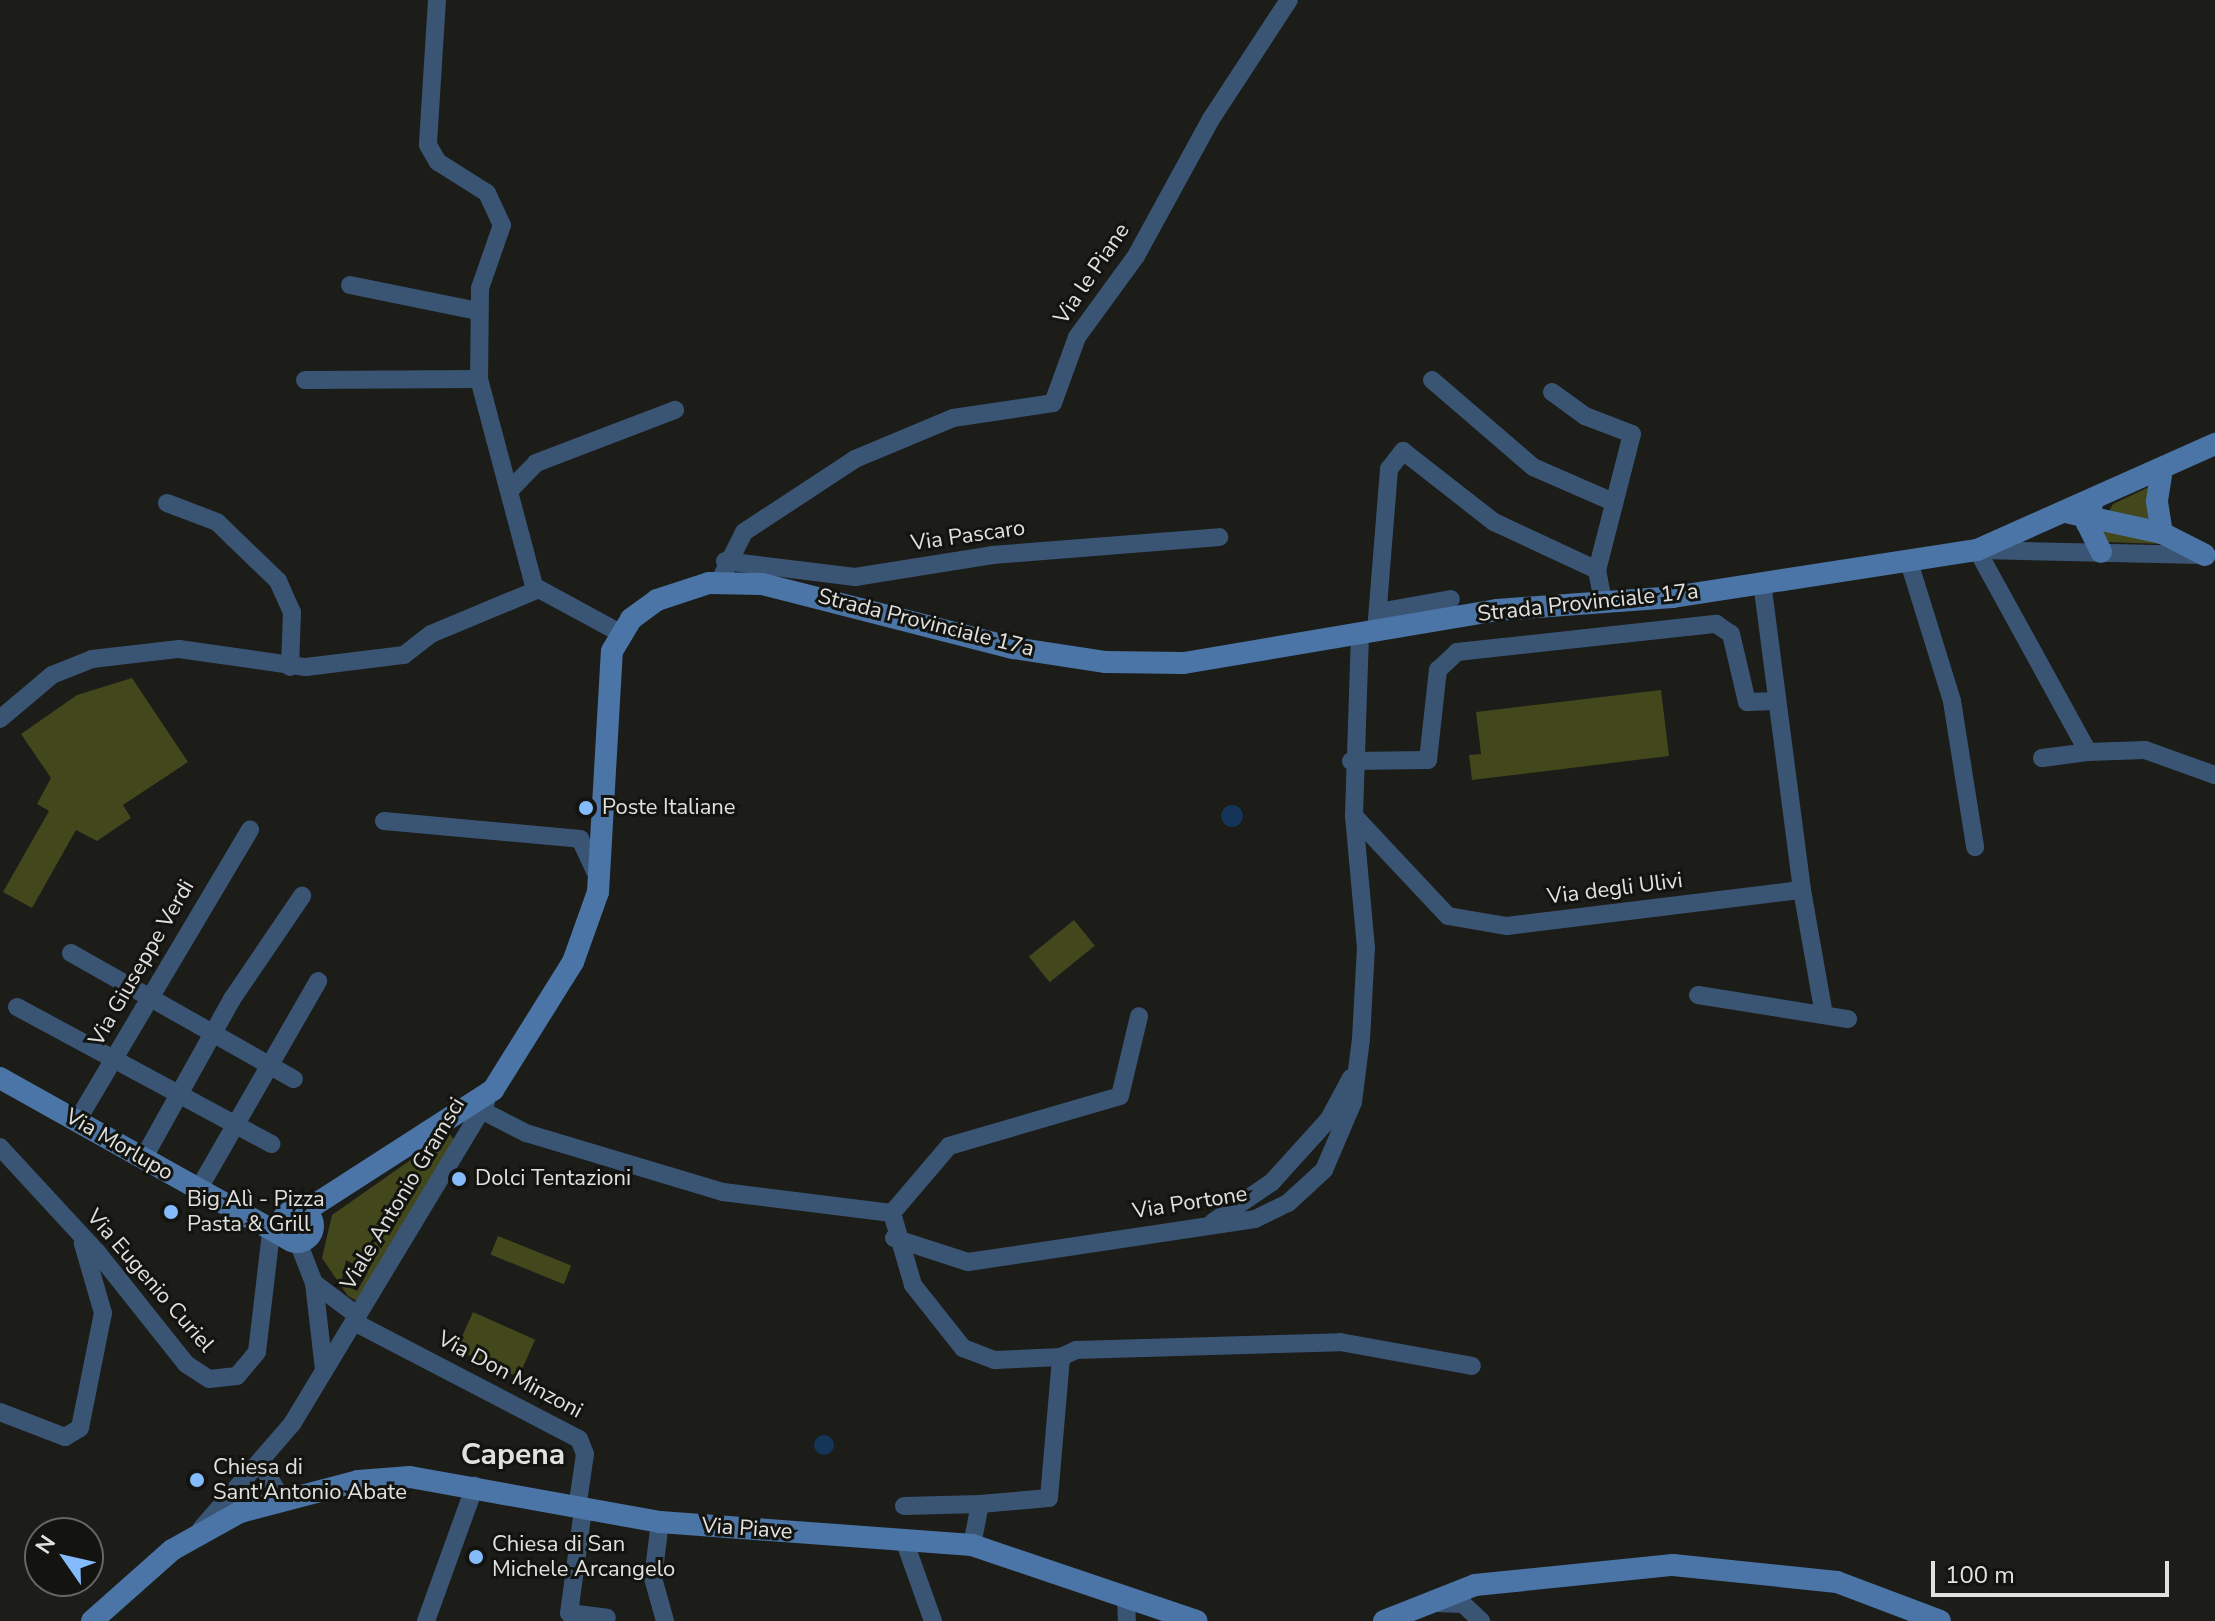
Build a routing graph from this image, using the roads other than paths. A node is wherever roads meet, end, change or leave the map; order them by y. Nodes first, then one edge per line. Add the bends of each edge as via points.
1 (437, 0) edge
2 (1289, 0) edge
3 (350, 285) dead end
4 (478, 311) junction
5 (479, 379) junction
6 (305, 380) dead end
7 (1432, 380) dead end
8 (1552, 392) dead end
9 (675, 410) dead end
10 (2215, 444) edge
11 (2162, 469) junction
12 (510, 490) junction
13 (1613, 502) junction
14 (167, 503) dead end
15 (2084, 510) junction
16 (2162, 533) junction
17 (1219, 537) dead end
18 (1977, 550) junction
19 (2101, 552) junction
20 (2210, 555) edge
21 (1909, 562) junction
22 (1597, 570) junction
23 (722, 572) junction
24 (1762, 584) junction
25 (535, 589) junction
26 (1451, 599) dead end
27 (1603, 601) junction
28 (1376, 622) junction
29 (620, 633) junction
30 (290, 667) junction
31 (1777, 701) junction
32 (0, 719) edge
33 (2088, 752) junction
34 (2042, 758) dead end
35 (1351, 761) junction
36 (2215, 775) edge
37 (1354, 816) junction
38 (384, 821) dead end
39 (250, 830) dead end
40 (1975, 847) dead end
41 (1802, 890) junction
42 (598, 892) junction
43 (302, 896) dead end
44 (71, 953) dead end
45 (318, 981) dead end
46 (1698, 995) dead end
47 (148, 996) junction
48 (17, 1007) dead end
49 (1824, 1015) junction
50 (1139, 1016) dead end
51 (1848, 1019) dead end
52 (213, 1033) junction
53 (113, 1058) junction
54 (270, 1065) junction
55 (1357, 1067) junction
56 (0, 1078) edge
57 (294, 1079) dead end
58 (493, 1090) junction
59 (179, 1094) junction
60 (481, 1110) junction
61 (77, 1121) junction
62 (236, 1124) junction
63 (271, 1144) dead end
64 (0, 1147) edge
65 (143, 1159) junction
66 (198, 1190) junction
67 (297, 1211) junction
68 (238, 1213) junction
69 (892, 1213) junction
70 (1207, 1226) junction
71 (79, 1234) junction
72 (285, 1238) junction
73 (894, 1238) junction
74 (314, 1283) junction
75 (356, 1319) junction
76 (318, 1334) junction
77 (343, 1341) junction
78 (1061, 1357) junction
79 (1472, 1366) dead end
80 (324, 1370) junction
81 (0, 1412) edge
82 (262, 1465) junction
83 (475, 1486) junction
84 (282, 1499) junction
85 (980, 1504) junction
86 (904, 1506) dead end
87 (580, 1509) junction
88 (660, 1522) junction
89 (196, 1535) junction
90 (904, 1540) junction
91 (973, 1545) junction
92 (1126, 1597) junction
93 (1422, 1602) junction
94 (568, 1617) edge
95 (607, 1618) dead end
96 (92, 1621) edge
97 (426, 1621) edge
98 (665, 1621) edge
99 (933, 1621) edge
100 (1127, 1621) edge
101 (1196, 1621) edge
102 (1384, 1621) edge
103 (1481, 1621) edge
104 (1940, 1621) edge

1 - 4 street via 428,145 443,167 487,193 502,225
2 - 23 street, Via le Piane via 1211,119 1136,256 1077,337 1053,403 953,418 865,453 750,527
3 - 4 street
4 - 5 street
5 - 6 street
5 - 12 street
7 - 13 street via 1533,467
8 - 13 street via 1585,416 1632,434
9 - 12 street via 536,463
10 - 11 main road, Strada Provinciale 17a
11 - 15 main road, Strada Provinciale 17a
11 - 16 main road via 2157,502
12 - 25 street
13 - 22 street
14 - 30 street via 217,522 278,581 292,612
15 - 16 main road
15 - 18 main road, Strada Provinciale 17a
15 - 19 main road
16 - 20 main road
17 - 23 street, Via Pascaro via 992,555 855,577
18 - 19 street
18 - 21 main road, Strada Provinciale 17a
18 - 33 street
19 - 20 street
21 - 24 main road, Strada Provinciale 17a
21 - 40 street via 1952,701
22 - 27 street
22 - 28 street via 1494,522 1403,451 1389,469
23 - 28 main road, Strada Provinciale 17a via 983,641 1106,662 1184,663
23 - 29 main road, Strada Provinciale 17a via 657,600
24 - 27 main road, Strada Provinciale 17a
24 - 31 street
25 - 29 street via 556,592
25 - 30 street via 431,634 408,654
26 - 28 street
27 - 28 main road, Strada Provinciale 17a
28 - 35 street
29 - 42 main road via 609,669
30 - 32 street via 179,649 120,653 52,675
31 - 35 street via 1747,702 1731,634 1716,624 1457,652 1438,670 1428,760
31 - 41 street
33 - 34 street
33 - 36 street via 2145,750
35 - 37 street
37 - 41 street, Via degli Ulivi via 1441,912 1475,926
37 - 55 street, Via Portone via 1365,969
38 - 42 street via 580,839 591,852
39 - 47 street, Via Giuseppe Verdi
41 - 49 street
42 - 58 main road via 585,939
43 - 52 street
44 - 47 street
45 - 54 street
46 - 49 street
47 - 52 street
47 - 53 street, Via Giuseppe Verdi
48 - 53 street
49 - 51 street
50 - 69 street via 1120,1096 949,1146
52 - 54 street
52 - 59 street
53 - 59 street
53 - 61 street, Via Giuseppe Verdi
54 - 57 street
54 - 62 street
55 - 70 street via 1329,1119 1272,1182
55 - 70 street, Via Portone via 1353,1102 1324,1170 1288,1203 1255,1219
56 - 61 main road, Via Morlupo
58 - 60 street, Viale Antonio Gramsci
58 - 67 main road
59 - 62 street
59 - 65 street
60 - 69 street via 633,1166 738,1195
60 - 75 street, Viale Antonio Gramsci
61 - 65 main road, Via Morlupo
62 - 63 street
62 - 66 street
64 - 71 street, Via Eugenio Curiel
65 - 66 main road, Via Morlupo
66 - 68 main road, Via Morlupo
67 - 68 main road
67 - 72 main road via 281,1224
68 - 72 main road, Via Morlupo
69 - 73 street
70 - 73 street, Via Portone via 968,1262
71 - 72 street, Via Eugenio Curiel via 186,1364 221,1381 244,1371 261,1341
71 - 81 street via 103,1313 80,1428 65,1437
72 - 74 street
73 - 78 street via 929,1310 963,1348 995,1360
74 - 75 street, Via Don Minzoni
74 - 76 street
75 - 77 street, Viale Antonio Gramsci
75 - 87 street, Via Don Minzoni via 579,1439 585,1454
76 - 77 street
76 - 80 street
77 - 80 street, Viale Antonio Gramsci
78 - 79 street via 1109,1344 1340,1342
78 - 85 street via 1049,1498
80 - 82 street, Viale Antonio Gramsci
82 - 84 street
82 - 89 street, Viale Antonio Gramsci
83 - 84 main road, Via Piave via 382,1477
83 - 87 main road, Via Piave
83 - 97 street
84 - 89 main road, Via Piave
85 - 86 street
85 - 91 street
87 - 88 main road, Via Piave
87 - 94 street, Via Don Minzoni
88 - 90 main road, Via Piave
88 - 98 street via 653,1585
89 - 96 main road, Via Piave
90 - 91 main road, Via Piave
90 - 99 street
91 - 92 main road, Via Piave
92 - 100 street
92 - 101 main road, Via Piave
93 - 102 main road
93 - 103 street via 1463,1604
93 - 104 main road via 1491,1582 1715,1566 1858,1587
94 - 95 street

